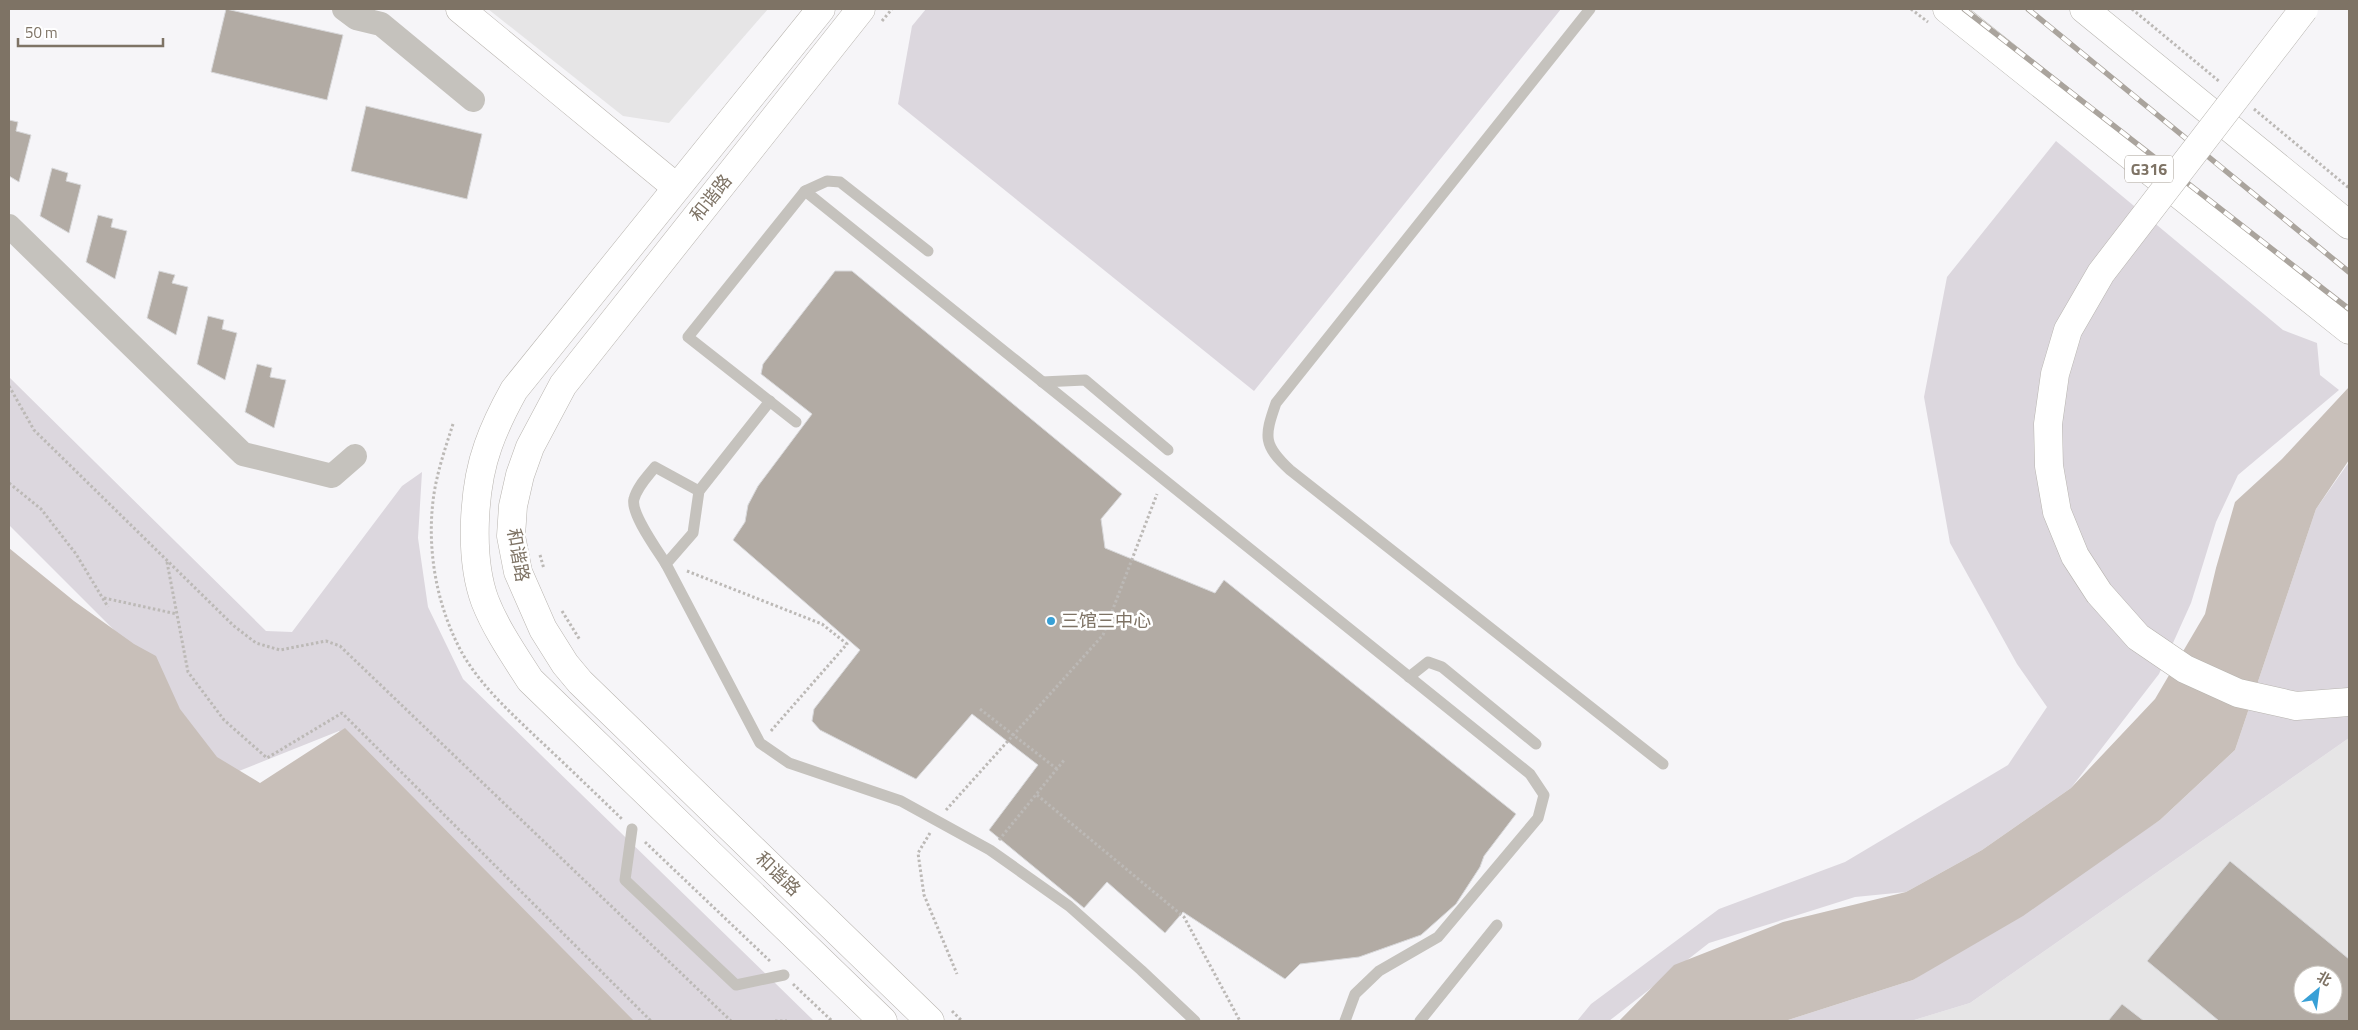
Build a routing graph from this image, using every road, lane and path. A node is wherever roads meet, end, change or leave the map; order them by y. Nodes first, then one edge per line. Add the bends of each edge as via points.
1 (344, 9) edge
2 (460, 9) edge
3 (821, 9) edge
4 (892, 9) edge
5 (1590, 9) edge
6 (1947, 9) edge
7 (2084, 9) edge
8 (2304, 9) edge
9 (2324, 9) edge
10 (870, 16) edge
11 (473, 100) dead end
12 (676, 187) junction
13 (805, 191) junction
14 (2349, 225) edge
15 (9, 226) edge
16 (928, 251) dead end
17 (2349, 330) edge
18 (1042, 382) junction
19 (9, 386) edge
20 (770, 401) junction
21 (796, 422) dead end
22 (1168, 450) dead end
23 (355, 456) dead end
24 (1163, 479) junction
25 (9, 483) edge
26 (699, 491) junction
27 (539, 551) dead end
28 (167, 560) junction
29 (666, 564) junction
30 (544, 570) dead end
31 (700, 575) dead end
32 (103, 598) junction
33 (559, 606) dead end
34 (108, 607) dead end
35 (177, 614) junction
36 (583, 645) dead end
37 (1409, 676) junction
38 (2349, 684) edge
39 (2349, 702) edge
40 (980, 709) dead end
41 (760, 743) junction
42 (1536, 744) dead end
43 (1065, 759) dead end
44 (1663, 764) dead end
45 (1057, 769) junction
46 (1037, 795) junction
47 (937, 821) junction
48 (632, 829) dead end
49 (997, 841) dead end
50 (1497, 925) dead end
51 (957, 974) dead end
52 (784, 975) dead end
53 (939, 1014) edge
54 (651, 1021) edge
55 (731, 1021) edge
56 (775, 1021) edge
57 (787, 1021) edge
58 (883, 1021) edge
59 (962, 1021) edge
60 (1194, 1021) edge
61 (1240, 1021) edge
62 (1345, 1021) edge
63 (1420, 1021) edge

1 - 11 street via 356,18 380,24
2 - 12 main road
3 - 12 main road, 和谐路
4 - 10 path
5 - 44 lane via 1276,403 1268,425 1268,437 1270,449 1290,470
6 - 17 main road, G316
7 - 14 main road
8 - 39 main road, bridge via 2100,273 2068,330 2055,374 2048,424 2049,466 2057,512 2075,556 2099,593 2138,637 2185,669 2238,693 2296,706
9 - 38 main road via 2120,270 2091,322 2070,374 2062,434 2070,504 2089,553 2117,593 2158,630 2200,657 2245,676 2303,689
10 - 53 main road, 和谐路 via 563,385 542,422 520,475 513,506 512,536 518,572 529,602 565,664 622,724
12 - 58 main road, 和谐路 via 514,390 500,414 488,446 477,501 475,557 484,600 530,680 556,708
13 - 16 lane via 827,181 840,182
13 - 18 lane
13 - 20 lane via 688,337
15 - 23 street via 243,454 332,476
18 - 22 lane via 1085,380
18 - 24 lane
19 - 28 path via 34,430
20 - 21 lane
20 - 26 lane
24 - 37 lane
24 - 47 path via 1103,635
25 - 32 path via 41,508 76,554
26 - 29 lane via 693,533
26 - 29 lane via 655,467 639,486 633,501 638,517
27 - 30 path
28 - 35 path
28 - 55 path via 234,626 256,643 280,650 326,642 340,646
29 - 41 lane
31 - 41 path via 822,624 847,644
32 - 34 path
32 - 35 path
33 - 36 path
35 - 54 path via 188,672 224,720 268,758 342,713
37 - 42 lane via 1428,662 1442,667
37 - 62 lane via 1530,774 1544,795 1538,818 1438,938 1379,971 1355,994
40 - 45 path, bridge
41 - 47 lane via 789,763 901,801
43 - 45 path
45 - 46 path
46 - 49 path
46 - 61 path via 1184,916
47 - 51 path via 918,853 924,896
47 - 60 lane via 990,850 1069,906
48 - 52 lane via 625,880 632,887 736,985
50 - 63 lane
53 - 59 path
56 - 57 path

